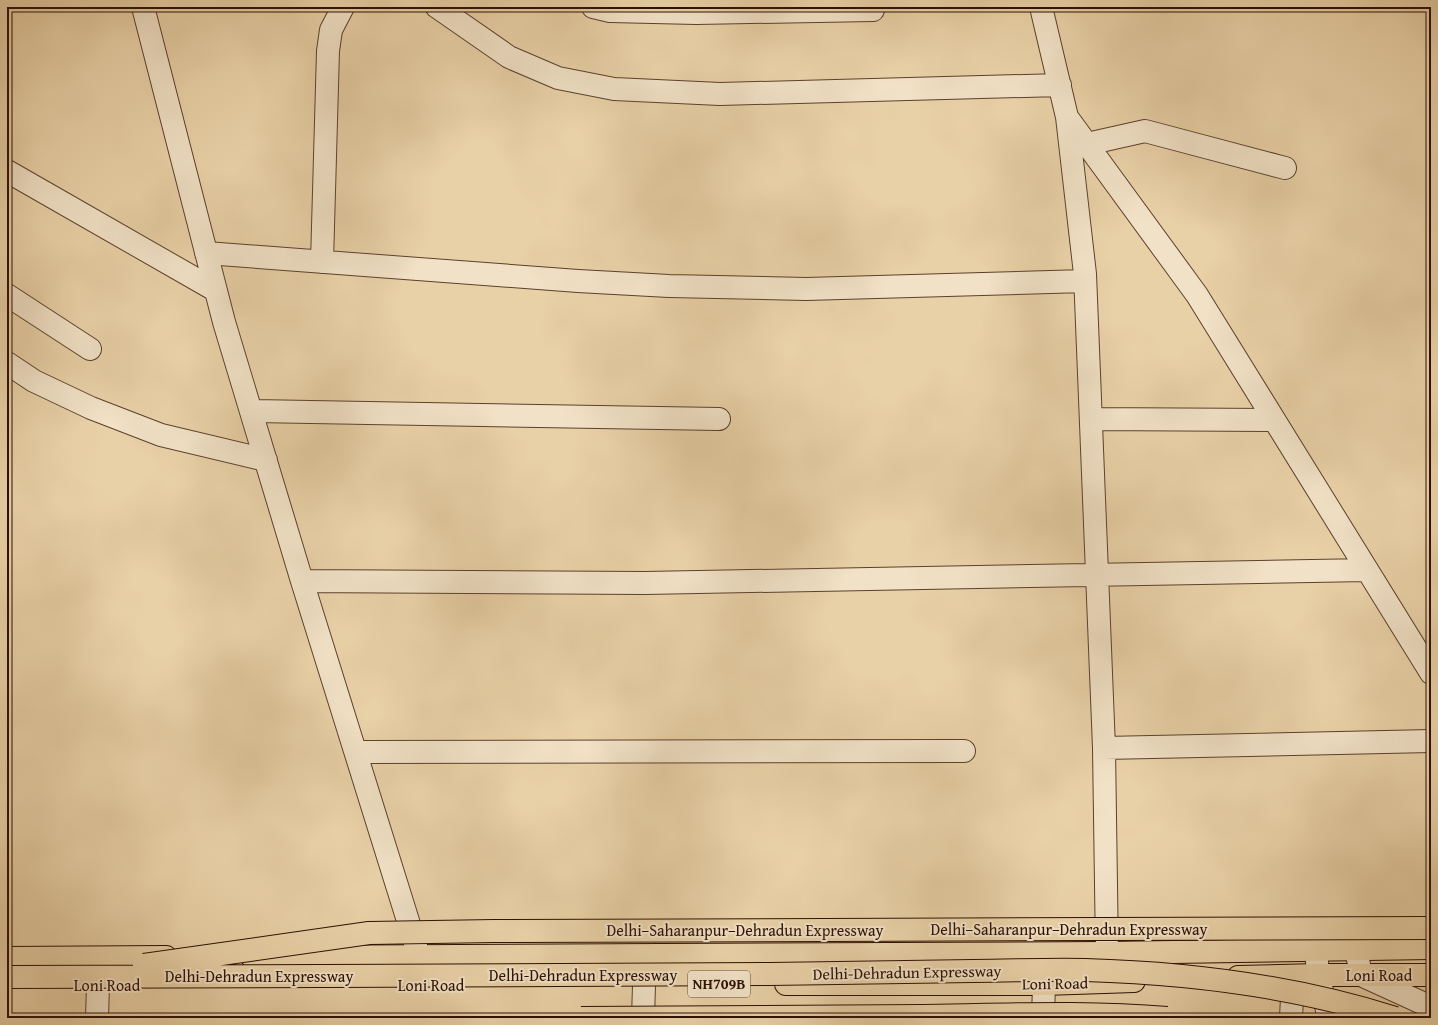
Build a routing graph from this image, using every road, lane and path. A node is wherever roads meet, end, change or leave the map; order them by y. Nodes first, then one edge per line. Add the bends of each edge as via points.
1 (143, 7) edge
2 (342, 7) edge
3 (437, 7) edge
4 (593, 7) edge
5 (1041, 7) edge
6 (873, 10) dead end
7 (1060, 85) junction
8 (1067, 117) junction
9 (1087, 144) junction
10 (1285, 168) dead end
11 (7, 171) edge
12 (206, 253) junction
13 (322, 262) junction
14 (1085, 281) junction
15 (216, 290) junction
16 (7, 294) edge
17 (90, 349) dead end
18 (7, 363) edge
19 (251, 410) junction
20 (719, 419) dead end
21 (1091, 420) junction
22 (1274, 420) junction
23 (266, 460) junction
24 (1367, 570) junction
25 (1097, 575) junction
26 (302, 581) junction
27 (1431, 673) edge
28 (1431, 741) edge
29 (1104, 748) junction
30 (964, 751) dead end
31 (357, 752) junction
32 (1431, 928) edge
33 (1431, 948) edge
34 (1356, 949) junction
35 (1316, 950) junction
36 (1107, 952) junction
37 (419, 956) junction
38 (7, 958) edge
39 (1318, 975) junction
40 (1361, 975) junction
41 (1431, 975) edge
42 (1294, 976) junction
43 (7, 977) edge
44 (62, 977) junction
45 (644, 984) junction
46 (1044, 984) junction
47 (7, 985) edge
48 (98, 985) junction
49 (409, 985) junction
50 (1431, 1007) edge
51 (97, 1018) edge
52 (581, 1018) edge
53 (643, 1018) edge
54 (1042, 1018) edge
55 (1167, 1018) edge
56 (1291, 1018) edge
57 (1329, 1018) edge
58 (1395, 1018) edge

1 - 12 street
2 - 13 street via 331,30 328,51
3 - 7 street via 509,56 558,78 614,89 720,94
4 - 6 street via 610,10 696,13
5 - 7 street
7 - 8 street
8 - 9 street
8 - 14 street
9 - 10 street via 1145,131
9 - 22 street via 1197,294
11 - 15 street
12 - 13 street
12 - 15 street
13 - 14 street via 669,286 806,288
14 - 21 street
15 - 19 street
16 - 17 street
18 - 23 street via 34,381 91,408 161,435
19 - 20 street
19 - 23 street
21 - 22 street
21 - 25 street
22 - 24 street
23 - 26 street
24 - 25 street
24 - 27 street
25 - 26 street via 646,583
25 - 29 street
26 - 31 street
28 - 29 street
29 - 36 street
30 - 31 street
31 - 37 street
32 - 44 highway, Delhi–Saharanpur–Dehradun Expressway / NH709B, bridge via 369,933
33 - 34 highway, Loni Road / NH709B
34 - 35 highway, Loni Road / NH709B
34 - 40 street
35 - 36 highway, Loni Road / NH709B
35 - 39 street
36 - 37 highway, Loni Road / NH709B
37 - 38 highway, Loni Road / NH709B
37 - 49 street
39 - 40 highway, Loni Road / NH709B
39 - 42 highway, Loni Road / NH709B
39 - 57 street
40 - 41 highway, Loni Road / NH709B
40 - 50 street
42 - 46 highway, Loni Road / NH709B
42 - 56 street
43 - 44 highway, Delhi-Dehradun Expressway / NH709B, bridge
44 - 58 highway, Delhi-Dehradun Expressway / NH709B, bridge via 1082,970 1198,977 1256,985 1365,1008
45 - 46 highway, Loni Road / NH709B
45 - 49 highway, Loni Road / NH709B
45 - 53 street
46 - 54 street
47 - 48 highway, Loni Road / NH709B
48 - 49 highway, Loni Road / NH709B
48 - 51 street
52 - 55 highway, NH709B, bridge via 1081,1013

